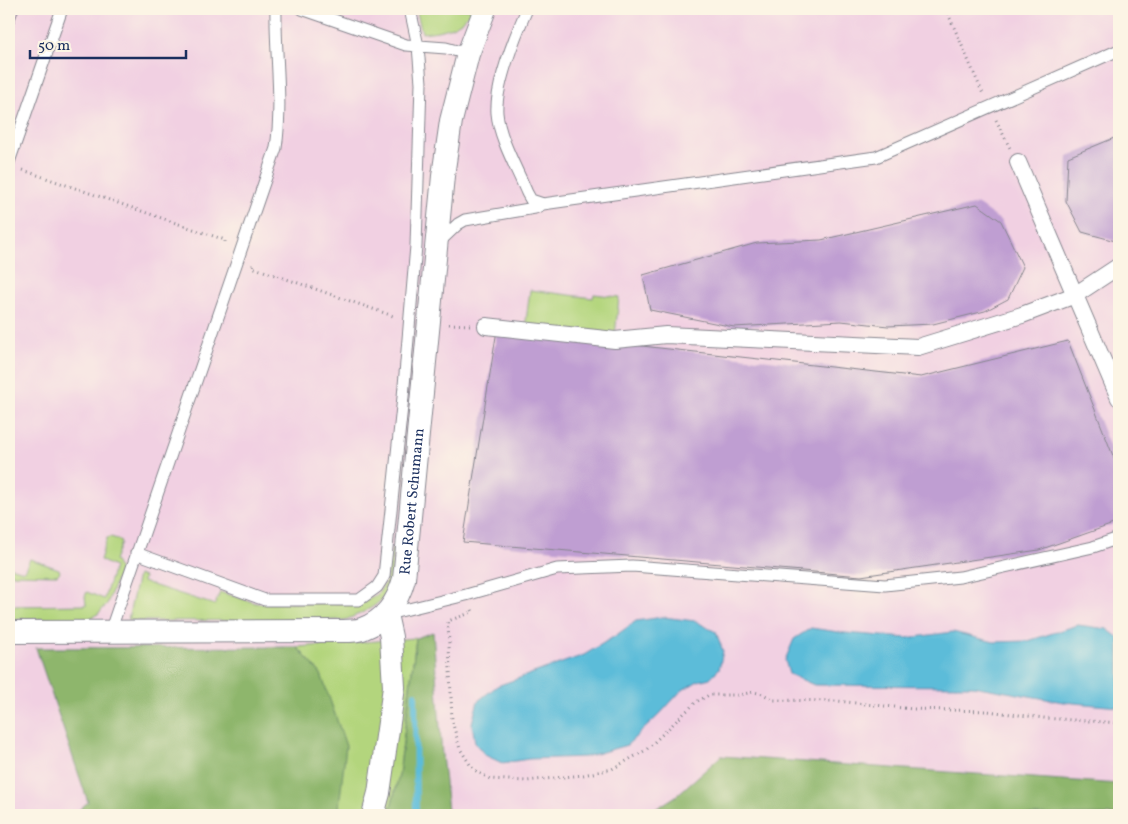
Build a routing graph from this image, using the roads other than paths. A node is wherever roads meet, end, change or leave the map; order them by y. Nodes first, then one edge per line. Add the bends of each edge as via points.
1 (62, 9) edge
2 (276, 9) edge
3 (302, 9) edge
4 (410, 9) edge
5 (485, 9) edge
6 (527, 9) edge
7 (418, 46) junction
8 (1119, 50) edge
9 (468, 54) junction
10 (9, 162) edge
11 (1018, 162) road end
12 (543, 204) junction
13 (436, 245) junction
14 (1119, 266) edge
15 (1075, 295) junction
16 (486, 326) road end
17 (1119, 398) edge
18 (1119, 538) edge
19 (136, 553) junction
20 (386, 614) junction
21 (9, 632) edge
22 (110, 632) junction
23 (373, 815) edge

1 - 10 lane
2 - 19 lane via 280,100 276,148
3 - 7 lane via 406,45
4 - 7 lane
5 - 9 street, Rue Robert Schumann
6 - 12 lane via 503,74 497,113 501,132 527,193 531,200
7 - 9 lane
7 - 19 lane via 421,83 416,246 401,417 381,582 359,600 266,600
8 - 12 lane via 876,157
9 - 13 street, Rue Robert Schumann via 452,121
11 - 15 street
12 - 13 lane via 465,220
13 - 20 street, Rue Robert Schumann via 404,579 400,594
14 - 15 street
15 - 16 street via 918,347 666,335 615,340
15 - 17 street
18 - 20 lane via 1093,547 960,577 885,585 632,566 557,569
19 - 22 lane
20 - 22 street, Rue Robert Schumann via 362,629 343,631
20 - 23 street via 394,687
21 - 22 street, Rue Robert Schumann

